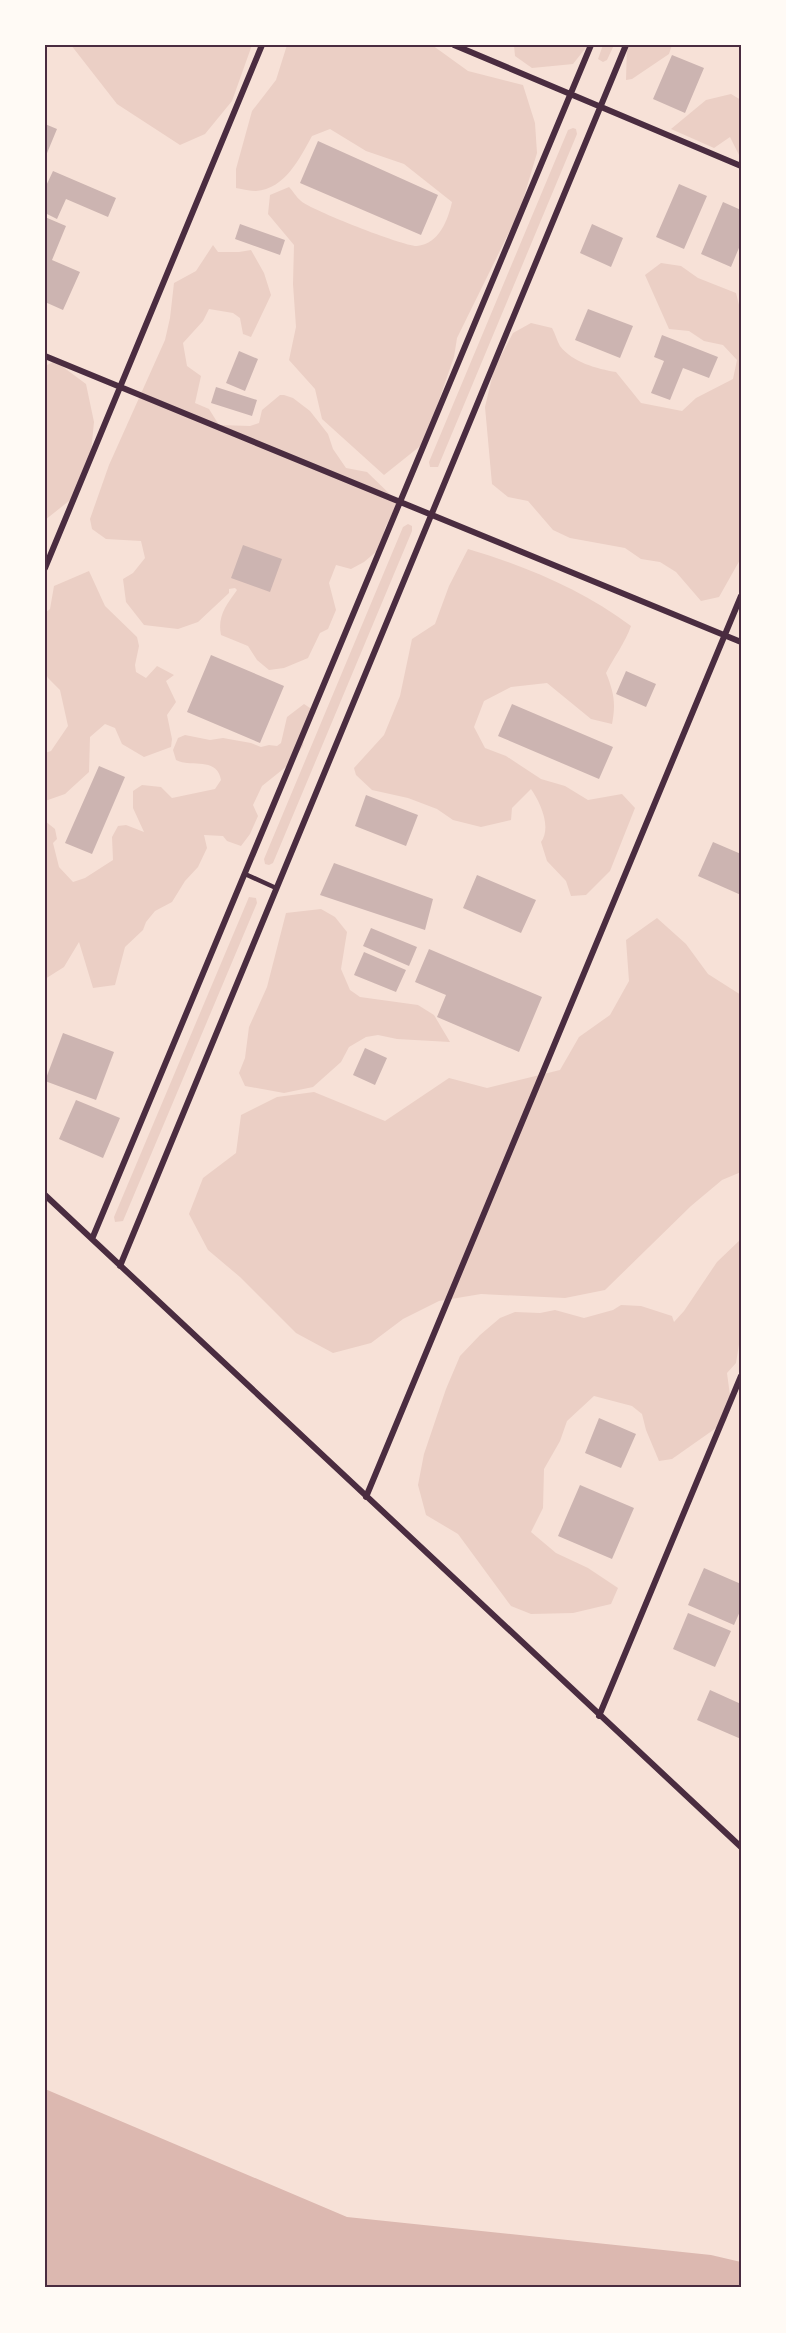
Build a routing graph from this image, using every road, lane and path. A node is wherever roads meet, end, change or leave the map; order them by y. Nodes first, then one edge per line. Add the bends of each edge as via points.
1 (262, 45) edge
2 (454, 45) edge
3 (591, 45) edge
4 (626, 45) edge
5 (571, 94) junction
6 (600, 107) junction
7 (741, 166) edge
8 (45, 356) edge
9 (120, 387) junction
10 (400, 502) junction
11 (430, 514) junction
12 (45, 568) edge
13 (741, 596) edge
14 (725, 635) junction
15 (741, 642) edge
16 (245, 874) junction
17 (276, 888) junction
18 (45, 1195) edge
19 (92, 1239) junction
20 (120, 1266) junction
21 (741, 1376) edge
22 (366, 1497) junction
23 (599, 1716) junction
24 (741, 1847) edge

1 - 9 street
2 - 5 street
3 - 5 street
4 - 6 street
5 - 6 street
5 - 10 street
6 - 7 street
6 - 11 street
8 - 9 street
9 - 10 street
9 - 12 street
10 - 11 street
10 - 16 street
11 - 14 street
11 - 17 street
13 - 14 street
14 - 15 street
14 - 22 street
16 - 17 lane
16 - 19 street
17 - 20 street
18 - 19 street
19 - 20 street
20 - 22 street
21 - 23 street
22 - 23 street
23 - 24 street

